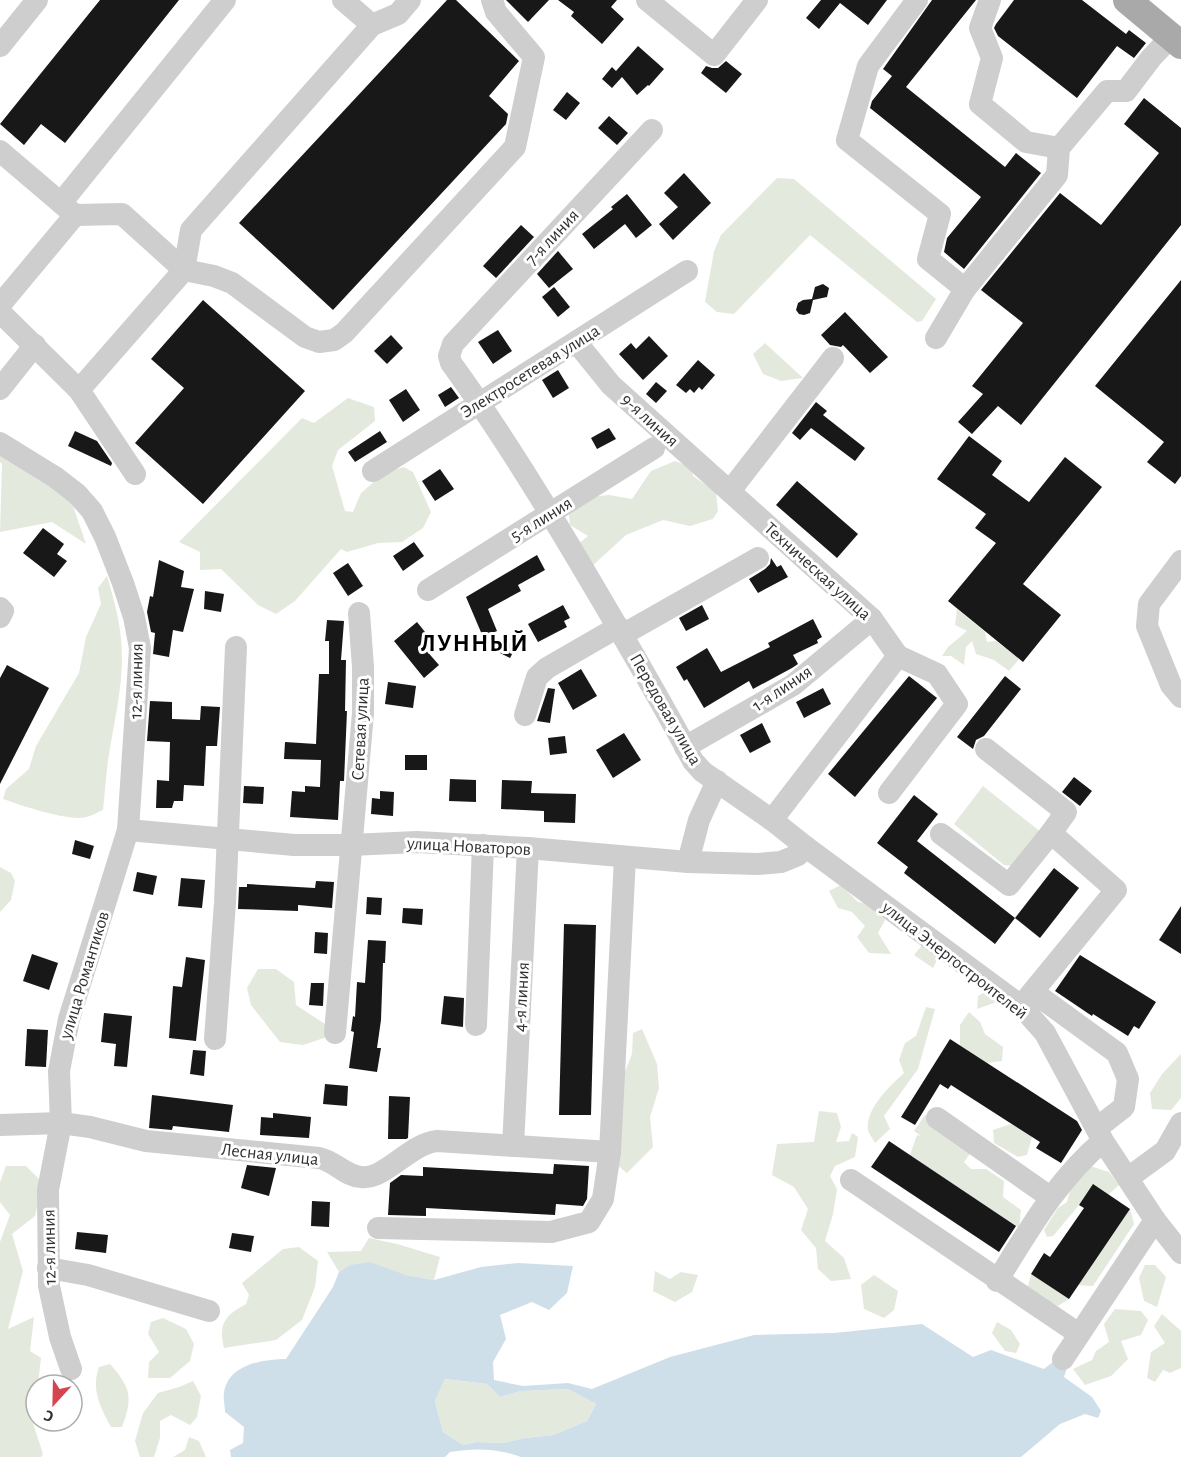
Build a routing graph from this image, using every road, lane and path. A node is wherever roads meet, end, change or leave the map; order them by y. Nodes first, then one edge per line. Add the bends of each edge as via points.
1 (225, 0) edge
2 (343, 0) edge
3 (410, 0) edge
4 (492, 0) edge
5 (647, 0) edge
6 (757, 0) edge
7 (917, 0) edge
8 (990, 0) edge
9 (32, 2) edge
10 (1134, 2) edge
11 (372, 25) junction
12 (1176, 41) edge
13 (0, 46) edge
14 (652, 130) dead end
15 (1059, 147) junction
16 (0, 151) edge
17 (68, 209) junction
18 (184, 270) junction
19 (687, 271) dead end
20 (965, 289) junction
21 (0, 305) edge
22 (0, 312) edge
23 (936, 338) dead end
24 (577, 343) junction
25 (34, 345) junction
26 (833, 358) dead end
27 (0, 389) edge
28 (79, 390) junction
29 (479, 402) junction
30 (0, 443) edge
31 (654, 448) dead end
32 (373, 471) dead end
33 (135, 474) dead end
34 (730, 491) junction
35 (550, 513) junction
36 (758, 558) dead end
37 (1181, 561) edge
38 (428, 590) dead end
39 (0, 608) edge
40 (360, 613) dead end
41 (0, 617) edge
42 (872, 619) junction
43 (620, 631) junction
44 (236, 646) dead end
45 (898, 656) junction
46 (1181, 697) edge
47 (525, 715) dead end
48 (686, 747) junction
49 (986, 749) dead end
50 (717, 781) junction
51 (889, 793) dead end
52 (772, 820) junction
53 (128, 830) junction
54 (1051, 833) junction
55 (941, 834) dead end
56 (227, 840) junction
57 (351, 845) junction
58 (483, 845) junction
59 (528, 848) junction
60 (806, 848) junction
61 (625, 858) junction
62 (688, 862) junction
63 (1027, 999) junction
64 (476, 1025) dead end
65 (335, 1033) dead end
66 (215, 1039) dead end
67 (937, 1118) dead end
68 (61, 1123) junction
69 (1181, 1123) edge
70 (0, 1125) edge
71 (1100, 1134) junction
72 (513, 1146) junction
73 (610, 1152) junction
74 (1128, 1178) junction
75 (851, 1180) dead end
76 (1050, 1197) junction
77 (1155, 1220) junction
78 (378, 1228) dead end
79 (1181, 1253) edge
80 (48, 1268) junction
81 (997, 1281) junction
82 (209, 1311) dead end
83 (1079, 1334) junction
84 (1063, 1359) dead end
85 (71, 1369) dead end

1 - 17 street
2 - 11 street
3 - 11 street via 398,14
4 - 18 street via 496,12 534,57 515,147 344,333 334,340 319,342 232,284
5 - 6 street via 714,55
7 - 20 street via 868,66 847,140 940,214 928,259
8 - 15 street via 980,28 992,58 980,104 1026,142
9 - 13 street
10 - 12 main road
11 - 18 street via 191,230
12 - 15 street via 1151,58 1126,91 1107,91
14 - 29 street, 7-я линия via 453,344 451,363
15 - 20 street via 1057,175
16 - 17 street
17 - 18 street via 122,214
17 - 21 street
18 - 28 street
19 - 24 street, Электросетевая улица
20 - 23 street
22 - 25 street
24 - 29 street, Электросетевая улица
24 - 34 street, 9-я линия via 610,385
25 - 27 street
25 - 28 street
26 - 34 street
28 - 33 street
29 - 32 street, Электросетевая улица
29 - 35 street
30 - 53 street, 12-я линия via 55,477 92,511 134,617 140,648
31 - 35 street, 5-я линия
34 - 42 street, Техническая улица
35 - 38 street, 5-я линия
35 - 43 street
36 - 43 street
37 - 46 street via 1149,604 1147,626 1171,685
39 - 41 street
40 - 57 street, Сетевая улица via 363,713
42 - 45 street, Техническая улица
42 - 48 street, 1-я линия via 793,685
43 - 47 street via 537,676
43 - 48 street, Передовая улица
44 - 56 street
45 - 51 street via 937,674 957,704
45 - 52 street
48 - 50 street, Передовая улица via 703,772
49 - 54 street via 1066,812
50 - 52 street, Передовая улица
50 - 62 street via 699,820
52 - 60 street, улица Энергостроителей
53 - 56 street, улица Новаторов
53 - 68 street, улица Романтиков via 63,1042 58,1071
54 - 55 street via 1009,885
54 - 63 street via 1116,890
56 - 57 street, улица Новаторов
56 - 66 street
57 - 58 street, улица Новаторов
57 - 65 street, Сетевая улица
58 - 59 street, улица Новаторов
58 - 64 street
59 - 61 street, улица Новаторов
59 - 72 street, 4-я линия
60 - 62 street, улица Новаторов via 781,862
60 - 63 street, улица Энергостроителей
61 - 62 street, улица Новаторов
61 - 73 street
63 - 71 street, улица Энергостроителей
63 - 71 street via 1117,1053 1128,1079 1124,1107
67 - 76 street
68 - 70 street
68 - 72 street, Лесная улица via 146,1141 319,1158 352,1176 364,1178 426,1142
68 - 80 street, 12-я линия via 48,1190
69 - 74 street via 1165,1151
71 - 74 street, улица Энергостроителей
71 - 76 street
72 - 73 street, Лесная улица
73 - 78 street via 603,1199 589,1222 551,1232
74 - 77 street, улица Энергостроителей
75 - 81 street
76 - 81 street
77 - 79 street, улица Энергостроителей
77 - 83 street
80 - 82 street via 88,1275
80 - 85 street, 12-я линия via 51,1303
81 - 83 street
83 - 84 street

